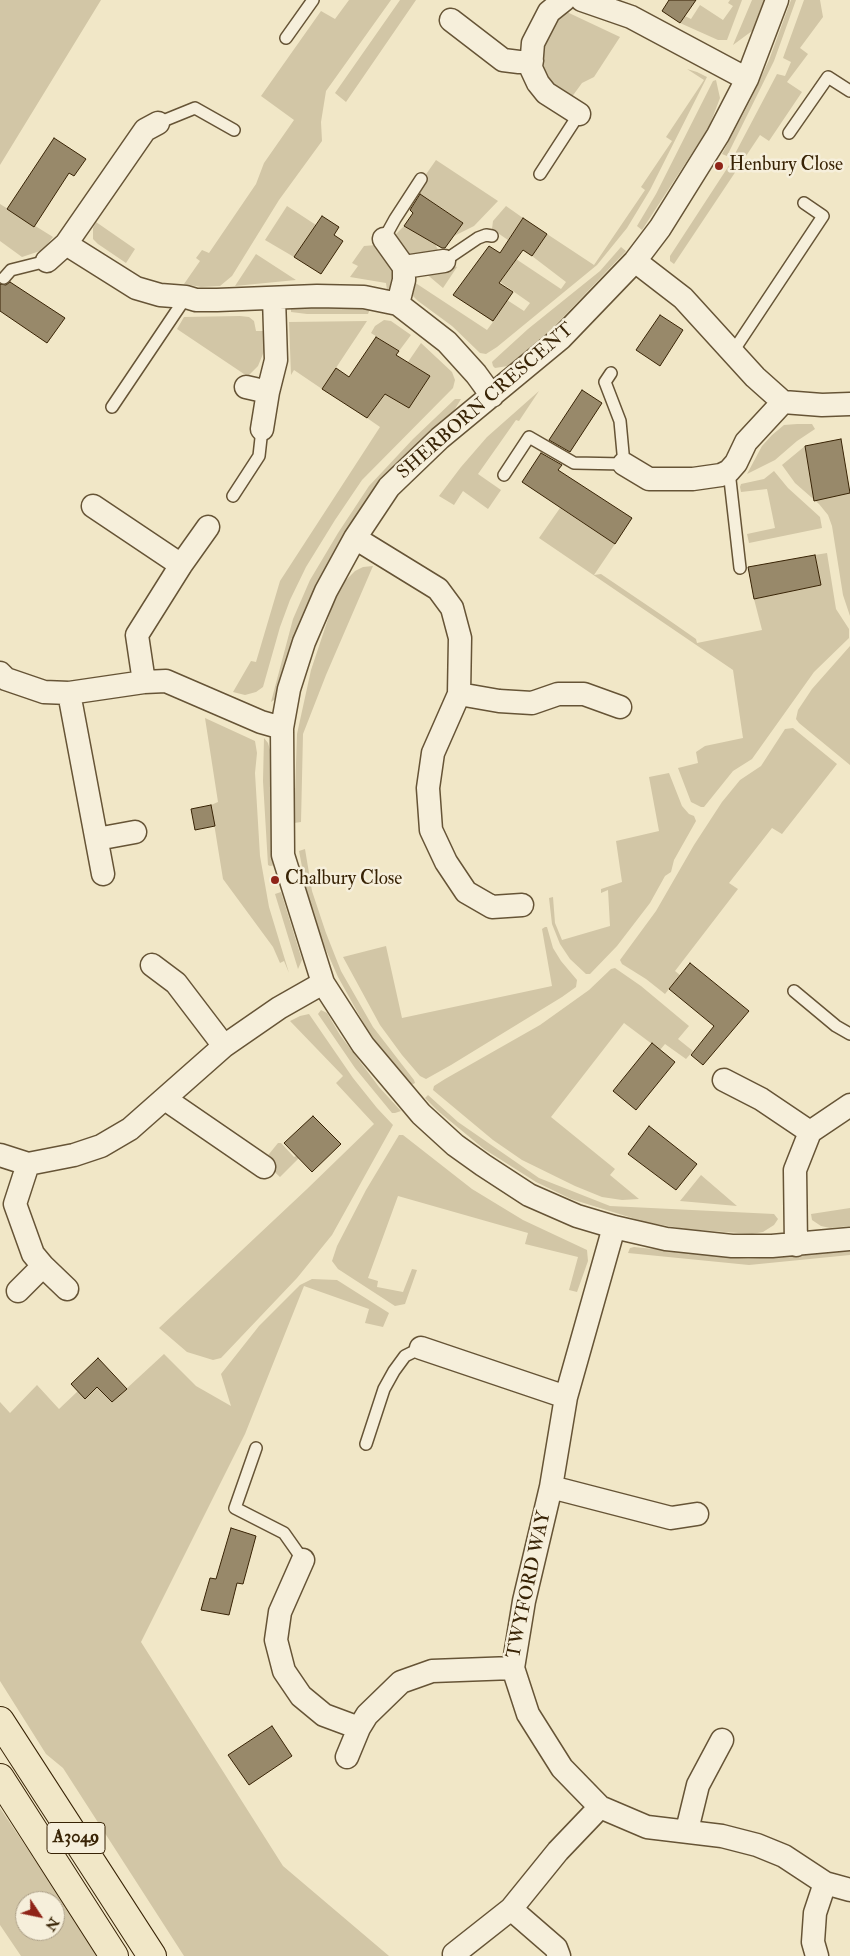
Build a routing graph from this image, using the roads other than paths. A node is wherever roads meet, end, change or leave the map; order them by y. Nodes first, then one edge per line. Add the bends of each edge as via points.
1 (313, 0) edge
2 (564, 0) edge
3 (582, 0) edge
4 (777, 0) edge
5 (634, 9) edge
6 (451, 20) dead end
7 (286, 38) dead end
8 (532, 61) junction
9 (747, 79) junction
10 (850, 92) edge
11 (579, 114) joint
12 (158, 123) joint
13 (234, 130) dead end
14 (788, 133) dead end
15 (540, 174) dead end
16 (421, 179) dead end
17 (804, 203) dead end
18 (492, 236) dead end
19 (384, 239) joint
20 (66, 244) junction
21 (47, 261) joint
22 (444, 261) joint
23 (635, 261) junction
24 (404, 267) junction
25 (4, 278) dead end
26 (186, 297) junction
27 (274, 298) junction
28 (398, 304) junction
29 (732, 353) junction
30 (611, 373) dead end
31 (246, 387) dead end
32 (268, 392) junction
33 (492, 396) junction
34 (783, 402) junction
35 (850, 404) edge
36 (112, 406) dead end
37 (262, 429) joint
38 (624, 464) junction
39 (729, 471) junction
40 (504, 475) dead end
41 (233, 496) dead end
42 (93, 506) dead end
43 (208, 527) dead end
44 (356, 538) junction
45 (181, 565) junction
46 (740, 568) dead end
47 (0, 673) edge
48 (144, 682) junction
49 (69, 693) junction
50 (459, 694) junction
51 (620, 707) dead end
52 (282, 728) junction
53 (135, 832) dead end
54 (96, 839) junction
55 (103, 874) dead end
56 (522, 905) dead end
57 (152, 965) dead end
58 (323, 982) junction
59 (794, 991) dead end
60 (850, 1034) edge
61 (224, 1046) junction
62 (724, 1080) dead end
63 (164, 1099) junction
64 (850, 1105) edge
65 (810, 1132) junction
66 (0, 1155) edge
67 (28, 1164) junction
68 (264, 1167) dead end
69 (614, 1227) junction
70 (850, 1239) edge
71 (796, 1245) junction
72 (43, 1266) junction
73 (67, 1289) dead end
74 (18, 1291) dead end
75 (421, 1348) joint
76 (566, 1397) junction
77 (366, 1444) dead end
78 (256, 1448) dead end
79 (551, 1487) junction
80 (697, 1514) dead end
81 (303, 1560) joint
82 (513, 1668) junction
83 (0, 1721) edge
84 (359, 1728) junction
85 (722, 1740) dead end
86 (347, 1757) dead end
87 (0, 1778) edge
88 (600, 1807) junction
89 (687, 1830) junction
90 (825, 1882) junction
91 (850, 1890) edge
92 (511, 1909) junction
93 (454, 1954) dead end
94 (114, 1956) edge
95 (152, 1956) edge
96 (559, 1956) edge
97 (817, 1956) edge

1 - 7 lane
2 - 8 street via 549,12 533,43
3 - 5 street
4 - 9 street, SHERBORN CRESCENT
5 - 9 street
6 - 8 street via 503,60
8 - 11 street via 531,68 538,84
9 - 23 street, SHERBORN CRESCENT via 694,176
10 - 14 lane via 828,77
11 - 15 lane
12 - 13 lane via 195,108
12 - 20 street via 145,130
16 - 19 lane
17 - 29 lane via 823,216
18 - 22 lane via 478,238
19 - 24 street
20 - 21 street
20 - 26 street via 136,288 160,295
21 - 25 lane via 11,270
22 - 24 street
23 - 29 street via 683,298
23 - 33 street, SHERBORN CRESCENT via 561,338
24 - 28 street
26 - 27 street via 196,300
26 - 36 lane
27 - 28 street via 364,297
27 - 32 street via 276,360
28 - 33 street via 447,342
29 - 34 street
30 - 38 lane via 605,382 620,421
31 - 32 street
32 - 37 street
33 - 44 street, SHERBORN CRESCENT via 440,438 389,487
34 - 35 street
34 - 39 street via 746,442
37 - 41 lane via 259,456
38 - 39 street via 649,479 693,479 721,476
38 - 40 lane via 574,463 529,436
39 - 46 lane
42 - 45 street
43 - 45 street
44 - 50 street via 438,589 452,608 460,638
44 - 52 street, SHERBORN CRESCENT via 326,591 304,642 289,689
45 - 48 street via 137,635
47 - 49 street via 6,679 44,692
48 - 49 street
48 - 52 street via 166,681
49 - 54 street
50 - 51 street via 532,703 558,694 584,694
50 - 56 street via 433,753 428,788 431,830 446,862 466,892 492,908
52 - 58 street, SHERBORN CRESCENT via 284,855
53 - 54 street
54 - 55 street
57 - 61 street via 176,983
58 - 61 street
58 - 69 street, SHERBORN CRESCENT via 363,1045 410,1103 455,1145 529,1195 577,1216
59 - 60 lane
61 - 63 street
62 - 65 street via 761,1099
63 - 67 street via 130,1130 102,1146
63 - 68 street
64 - 65 street
65 - 71 street via 795,1170
66 - 67 street
67 - 72 street via 16,1204 33,1254
69 - 71 street, SHERBORN CRESCENT via 666,1239 732,1246
69 - 76 street, TWYFORD WAY
70 - 71 street, SHERBORN CRESCENT
72 - 73 street
72 - 74 street
75 - 76 street
75 - 77 lane via 405,1356 387,1383
76 - 79 street, TWYFORD WAY
78 - 81 lane via 235,1508 284,1532
79 - 80 street via 671,1518
79 - 82 street, TWYFORD WAY via 524,1601
81 - 84 street via 280,1612 276,1640 284,1671 301,1696 324,1715
82 - 84 street via 432,1671 401,1682 367,1715
82 - 88 street, TWYFORD WAY via 528,1714 562,1768
83 - 95 highway, A3049
84 - 86 street
85 - 89 street via 698,1785
87 - 94 highway, A3049
88 - 89 street, TWYFORD WAY via 647,1827
88 - 92 street via 558,1851
89 - 90 street, TWYFORD WAY via 757,1845 784,1856
90 - 91 street, TWYFORD WAY
90 - 97 street via 814,1913 813,1942
92 - 93 street
92 - 96 street via 556,1948

